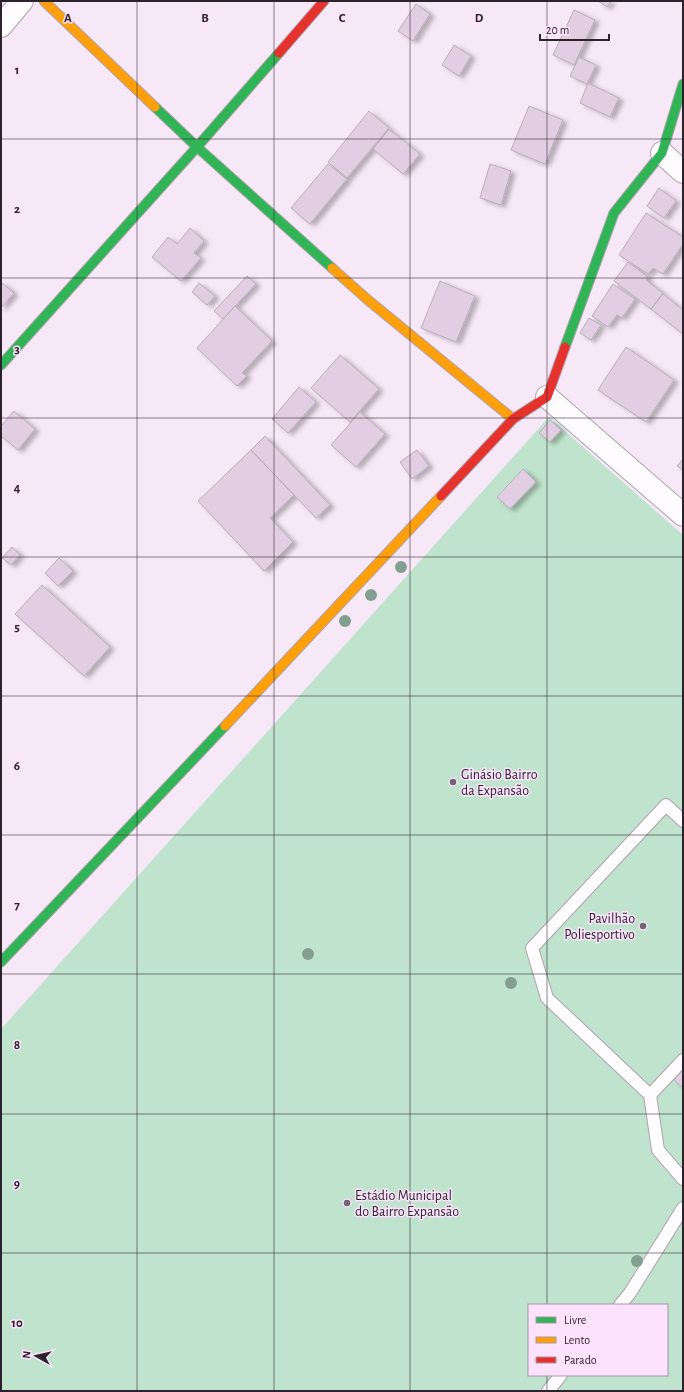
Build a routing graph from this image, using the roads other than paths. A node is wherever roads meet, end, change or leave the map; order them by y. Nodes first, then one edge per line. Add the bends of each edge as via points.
1 (22, 1) edge
2 (44, 1) edge
3 (324, 1) edge
4 (1, 26) edge
5 (683, 84) edge
6 (196, 147) junction
7 (662, 153) junction
8 (683, 172) edge
9 (1, 365) edge
10 (547, 397) junction
11 (513, 419) junction
12 (683, 515) edge
13 (683, 821) edge
14 (1, 962) edge
15 (683, 1060) edge
16 (650, 1095) junction
17 (683, 1179) edge
18 (683, 1208) edge
19 (621, 1304) edge
20 (560, 1376) edge
21 (548, 1391) edge

1 - 4 street
2 - 6 street
3 - 6 street
5 - 7 street
6 - 9 street
6 - 11 street via 368,300
7 - 8 street
7 - 10 street via 614,213
10 - 11 street
10 - 12 street
11 - 14 street
13 - 16 lane via 666,805 532,948 547,998
15 - 16 lane
16 - 17 lane via 658,1150
18 - 19 lane
20 - 21 lane

